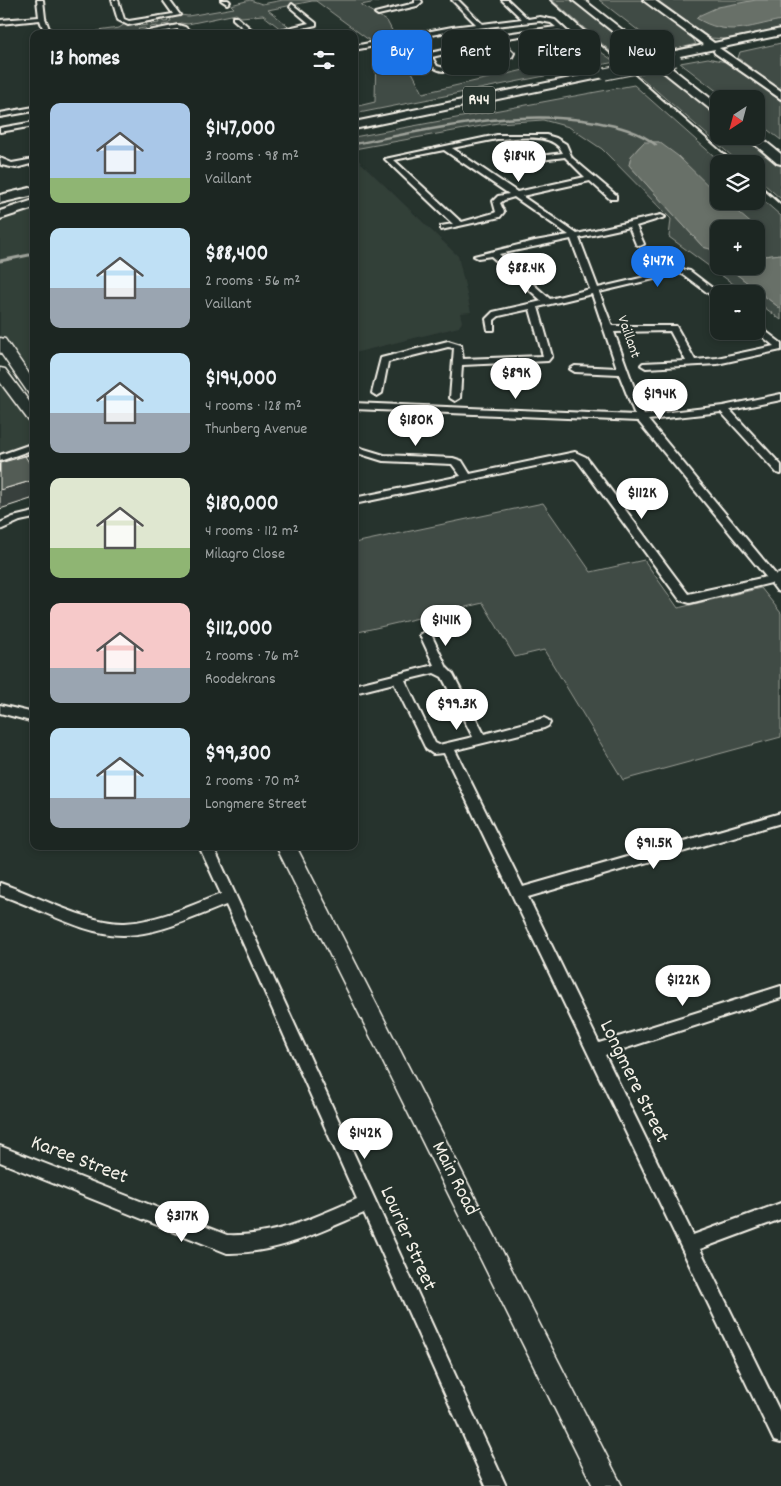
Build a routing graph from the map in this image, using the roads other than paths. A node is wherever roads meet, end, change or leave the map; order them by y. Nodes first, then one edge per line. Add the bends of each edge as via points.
1 (40, 0) edge
2 (115, 0) edge
3 (166, 0) edge
4 (418, 0) edge
5 (455, 0) edge
6 (505, 0) edge
7 (578, 0) edge
8 (592, 0) edge
9 (648, 0) edge
10 (292, 6) dead end
11 (378, 12) dead end
12 (42, 18) junction
13 (234, 18) dead end
14 (526, 20) junction
15 (0, 22) edge
16 (480, 25) junction
17 (560, 28) joint
18 (46, 30) edge
19 (160, 30) edge
20 (185, 30) edge
21 (249, 30) edge
22 (297, 30) edge
23 (781, 32) edge
24 (509, 35) edge
25 (781, 39) edge
26 (498, 40) joint
27 (358, 47) edge
28 (715, 49) junction
29 (602, 72) junction
30 (710, 92) edge
31 (781, 96) edge
32 (710, 104) edge
33 (30, 110) edge
34 (22, 111) junction
35 (0, 115) edge
36 (358, 118) edge
37 (30, 119) edge
38 (30, 124) edge
39 (358, 125) edge
40 (0, 130) edge
41 (765, 138) edge
42 (765, 145) edge
43 (445, 147) junction
44 (779, 154) edge
45 (566, 155) junction
46 (0, 160) edge
47 (524, 160) dead end
48 (30, 162) edge
49 (591, 178) junction
50 (30, 193) edge
51 (516, 194) junction
52 (614, 196) dead end
53 (0, 200) edge
54 (30, 204) edge
55 (30, 204) edge
56 (0, 210) edge
57 (0, 215) edge
58 (661, 217) dead end
59 (463, 224) junction
60 (631, 224) junction
61 (444, 228) dead end
62 (574, 236) junction
63 (640, 244) dead end
64 (493, 253) junction
65 (478, 256) dead end
66 (710, 291) edge
67 (596, 292) junction
68 (548, 302) junction
69 (533, 305) junction
70 (491, 328) dead end
71 (609, 329) junction
72 (765, 334) edge
73 (0, 342) edge
74 (781, 347) edge
75 (458, 362) junction
76 (692, 363) junction
77 (646, 365) dead end
78 (575, 370) dead end
79 (623, 371) junction
80 (0, 372) edge
81 (30, 385) edge
82 (377, 392) dead end
83 (781, 397) edge
84 (455, 398) dead end
85 (358, 403) edge
86 (358, 406) edge
87 (389, 408) junction
88 (723, 409) junction
89 (358, 410) edge
90 (30, 413) edge
91 (641, 418) junction
92 (30, 447) edge
93 (358, 451) edge
94 (0, 458) edge
95 (30, 458) edge
96 (0, 468) edge
97 (781, 471) edge
98 (467, 477) junction
99 (358, 500) edge
100 (30, 516) edge
101 (0, 528) edge
102 (779, 581) edge
103 (426, 635) dead end
104 (442, 670) junction
105 (398, 678) junction
106 (358, 688) edge
107 (0, 709) edge
108 (30, 717) edge
109 (544, 724) dead end
110 (480, 739) junction
111 (448, 748) junction
112 (781, 818) edge
113 (208, 850) edge
114 (288, 850) edge
115 (0, 889) edge
116 (519, 894) junction
117 (230, 898) junction
118 (781, 992) edge
119 (595, 1051) junction
120 (0, 1154) edge
121 (367, 1202) junction
122 (781, 1212) edge
123 (689, 1245) junction
124 (781, 1434) edge
125 (496, 1486) edge
126 (608, 1486) edge

1 - 12 street
2 - 3 street via 121,20 128,23 177,15
4 - 11 street via 420,2 414,5
5 - 16 street
6 - 14 street
7 - 32 main road
8 - 30 main road
9 - 28 main road
10 - 22 street via 314,24
12 - 15 street
12 - 18 street
13 - 21 street
14 - 16 street
14 - 17 street via 547,19
16 - 27 street
17 - 24 street
19 - 20 street via 178,27
23 - 28 main road, R44
25 - 28 main road, R44
26 - 26 street via 510,56 447,70 435,67 429,57
28 - 29 main road, R44, bridge
28 - 31 main road
29 - 36 main road, R44
29 - 39 main road, R44
33 - 34 street
34 - 35 street
34 - 37 street
38 - 40 street
41 - 44 main road
42 - 44 main road
43 - 45 street via 503,136 546,137 563,146
43 - 51 street, Vaillant
43 - 59 street via 389,160 456,222
45 - 47 street
45 - 49 street
46 - 48 street via 12,166
49 - 51 street
49 - 52 street
50 - 53 main road
51 - 59 street via 497,200 500,212 497,215
51 - 62 street, Vaillant
54 - 56 main road
55 - 57 main road
58 - 60 street
59 - 61 street
60 - 62 street
60 - 63 street
62 - 64 street
62 - 67 street, Vaillant
64 - 65 street
64 - 68 street
66 - 67 street via 682,271
67 - 68 street
67 - 71 street, Vaillant
68 - 69 street
69 - 70 street via 492,316 489,320
69 - 75 street via 547,358
71 - 76 street via 673,328
71 - 79 street, Vaillant
72 - 74 street
73 - 81 main road
74 - 76 street
75 - 82 street via 458,347 450,343 386,358 382,363
75 - 84 street
76 - 77 street
78 - 79 street
79 - 91 street, Vaillant
80 - 90 main road
83 - 88 street
85 - 87 street
86 - 87 street
87 - 89 street
87 - 91 street
88 - 91 street
88 - 97 street
91 - 102 street, Vaillant
92 - 94 street
93 - 98 street via 383,458 453,461
95 - 96 street
98 - 99 street
98 - 102 street via 579,456 684,598
100 - 101 street
103 - 104 street
104 - 105 street
104 - 110 street
105 - 106 street
105 - 111 street via 430,746 436,750
107 - 108 street
109 - 110 street
110 - 111 street
111 - 116 street, Longmere Street
112 - 116 street
113 - 117 street, Lourier Street
114 - 126 main road, Main Road
115 - 117 street via 92,923 123,929 156,923
116 - 119 street, Longmere Street
117 - 121 street, Lourier Street
118 - 119 street
119 - 123 street, Longmere Street
120 - 121 street, Karee Street via 227,1244 271,1242
121 - 125 street, Lourier Street
122 - 123 street
123 - 124 street, Longmere Street

